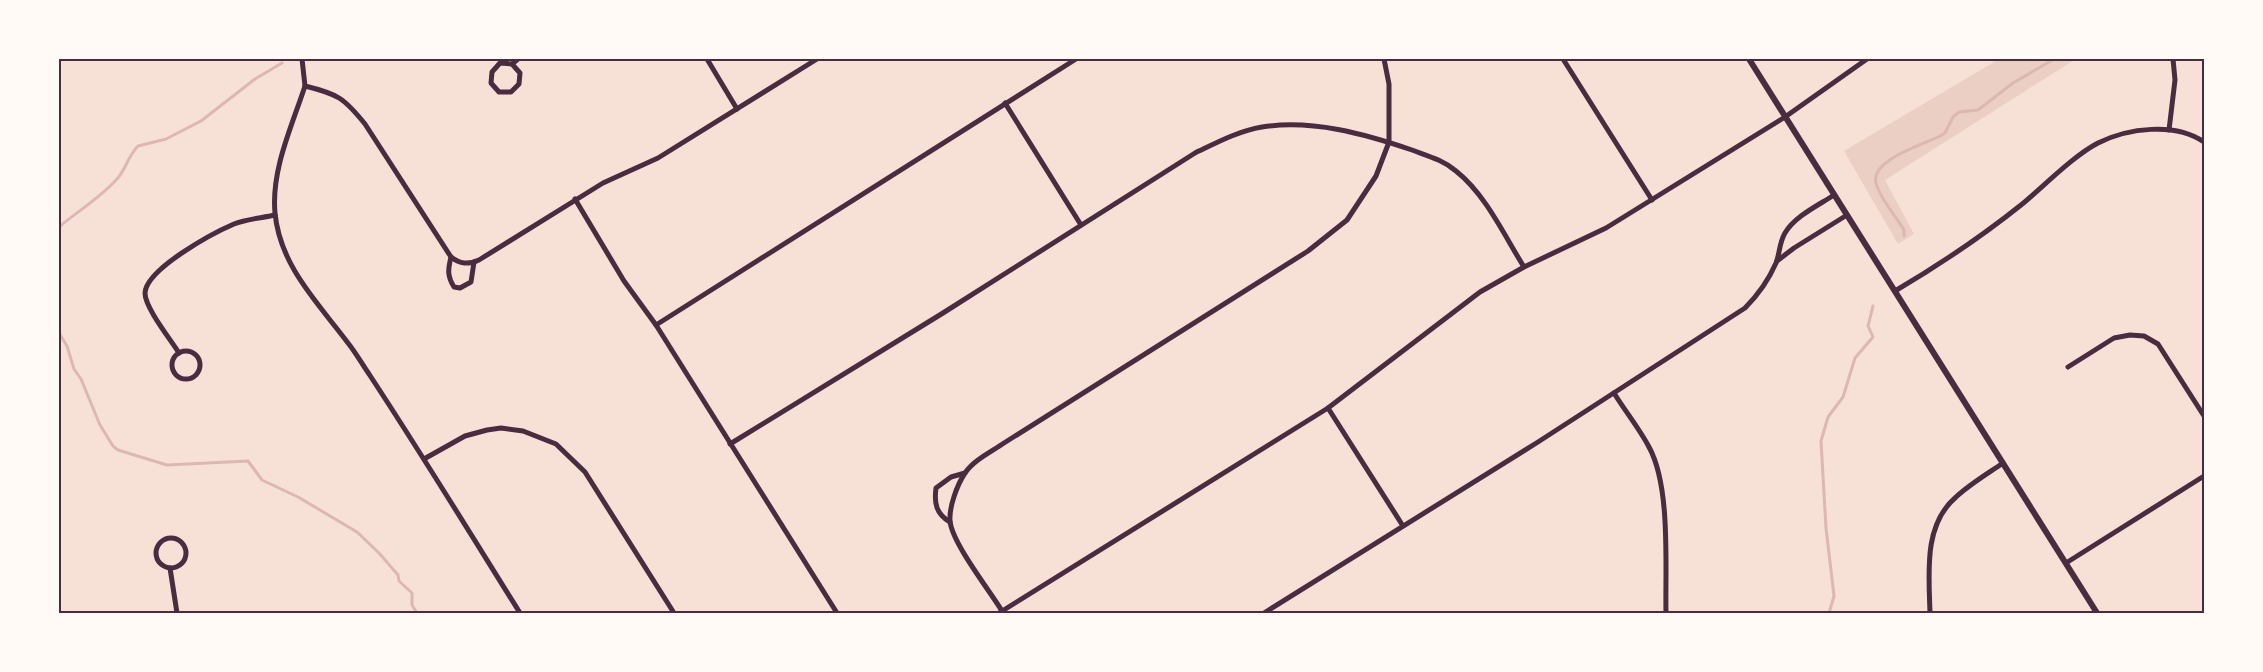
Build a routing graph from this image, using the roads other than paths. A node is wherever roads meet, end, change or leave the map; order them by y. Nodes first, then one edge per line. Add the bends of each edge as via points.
1 (302, 59) edge
2 (518, 59) edge
3 (707, 59) edge
4 (817, 59) edge
5 (1076, 59) edge
6 (1384, 59) edge
7 (1564, 59) edge
8 (1749, 59) edge
9 (1867, 59) edge
10 (2173, 59) edge
11 (512, 64) junction
12 (305, 86) junction
13 (1005, 103) junction
14 (738, 109) junction
15 (1784, 116) junction
16 (2169, 130) junction
17 (1389, 142) junction
18 (2204, 142) edge
19 (1834, 195) junction
20 (575, 199) junction
21 (1652, 200) junction
22 (275, 215) junction
23 (1847, 215) junction
24 (1081, 225) junction
25 (450, 257) junction
26 (1776, 261) junction
27 (474, 262) junction
28 (1524, 267) junction
29 (1895, 291) junction
30 (656, 325) junction
31 (179, 353) junction
32 (2068, 368) dead end
33 (1614, 393) junction
34 (1328, 408) junction
35 (2204, 416) edge
36 (730, 444) junction
37 (424, 459) junction
38 (2003, 463) junction
39 (965, 473) junction
40 (2204, 476) edge
41 (950, 522) junction
42 (1403, 526) junction
43 (2066, 563) junction
44 (170, 568) junction
45 (1001, 612) edge
46 (177, 613) edge
47 (520, 613) edge
48 (674, 613) edge
49 (837, 613) edge
50 (1264, 613) edge
51 (1666, 613) edge
52 (1930, 613) edge
53 (2097, 613) edge

1 - 12 street
2 - 11 street
3 - 14 street
4 - 14 street
5 - 13 street
6 - 17 street via 1389,84
7 - 21 street
8 - 15 street
9 - 15 street
10 - 16 street via 2175,80
11 - 11 street via 500,64 492,72 491,83 499,92 511,92 519,84 520,73
12 - 22 street via 280,162 274,192
12 - 25 street via 331,92 343,99 364,122
13 - 24 street
13 - 30 street
14 - 20 street via 658,158
15 - 19 street
15 - 21 street
16 - 18 street
16 - 29 street via 2126,134 2098,144 1959,251
17 - 24 street via 1337,129 1300,126 1254,129 1230,136 1195,153
17 - 28 street via 1443,161 1466,180
17 - 39 street via 1376,176 1347,220 1308,251 1004,443
19 - 23 street
19 - 26 street via 1786,231
20 - 27 street
20 - 30 street via 624,281
21 - 28 street via 1606,228
22 - 31 street via 235,224 166,264 149,280 145,294 150,307
22 - 37 street via 285,253 300,282 348,343
23 - 26 street
23 - 29 street
24 - 36 street
25 - 27 street via 462,263
25 - 27 street via 449,279 454,287 460,288 472,282
26 - 33 street via 1755,298 1745,308
28 - 34 street via 1480,292
29 - 38 street
30 - 36 street
31 - 31 street via 192,352 199,358 201,367 193,378 180,378 173,371 173,361
32 - 35 street via 2114,338 2144,336 2158,344
33 - 42 street
33 - 51 street via 1650,448 1659,470 1663,493
34 - 42 street
34 - 45 street
36 - 49 street
37 - 47 street
37 - 48 street via 465,436 500,428 523,431 556,444 585,472
38 - 43 street
38 - 52 street via 1955,497 1938,518 1928,570
39 - 41 street via 955,496
39 - 41 street via 936,488 934,501 939,513
40 - 43 street
41 - 45 street via 958,542
42 - 50 street
43 - 53 street
44 - 44 street via 158,561 156,552 160,543 173,538 184,546 186,556 181,564
44 - 46 street

